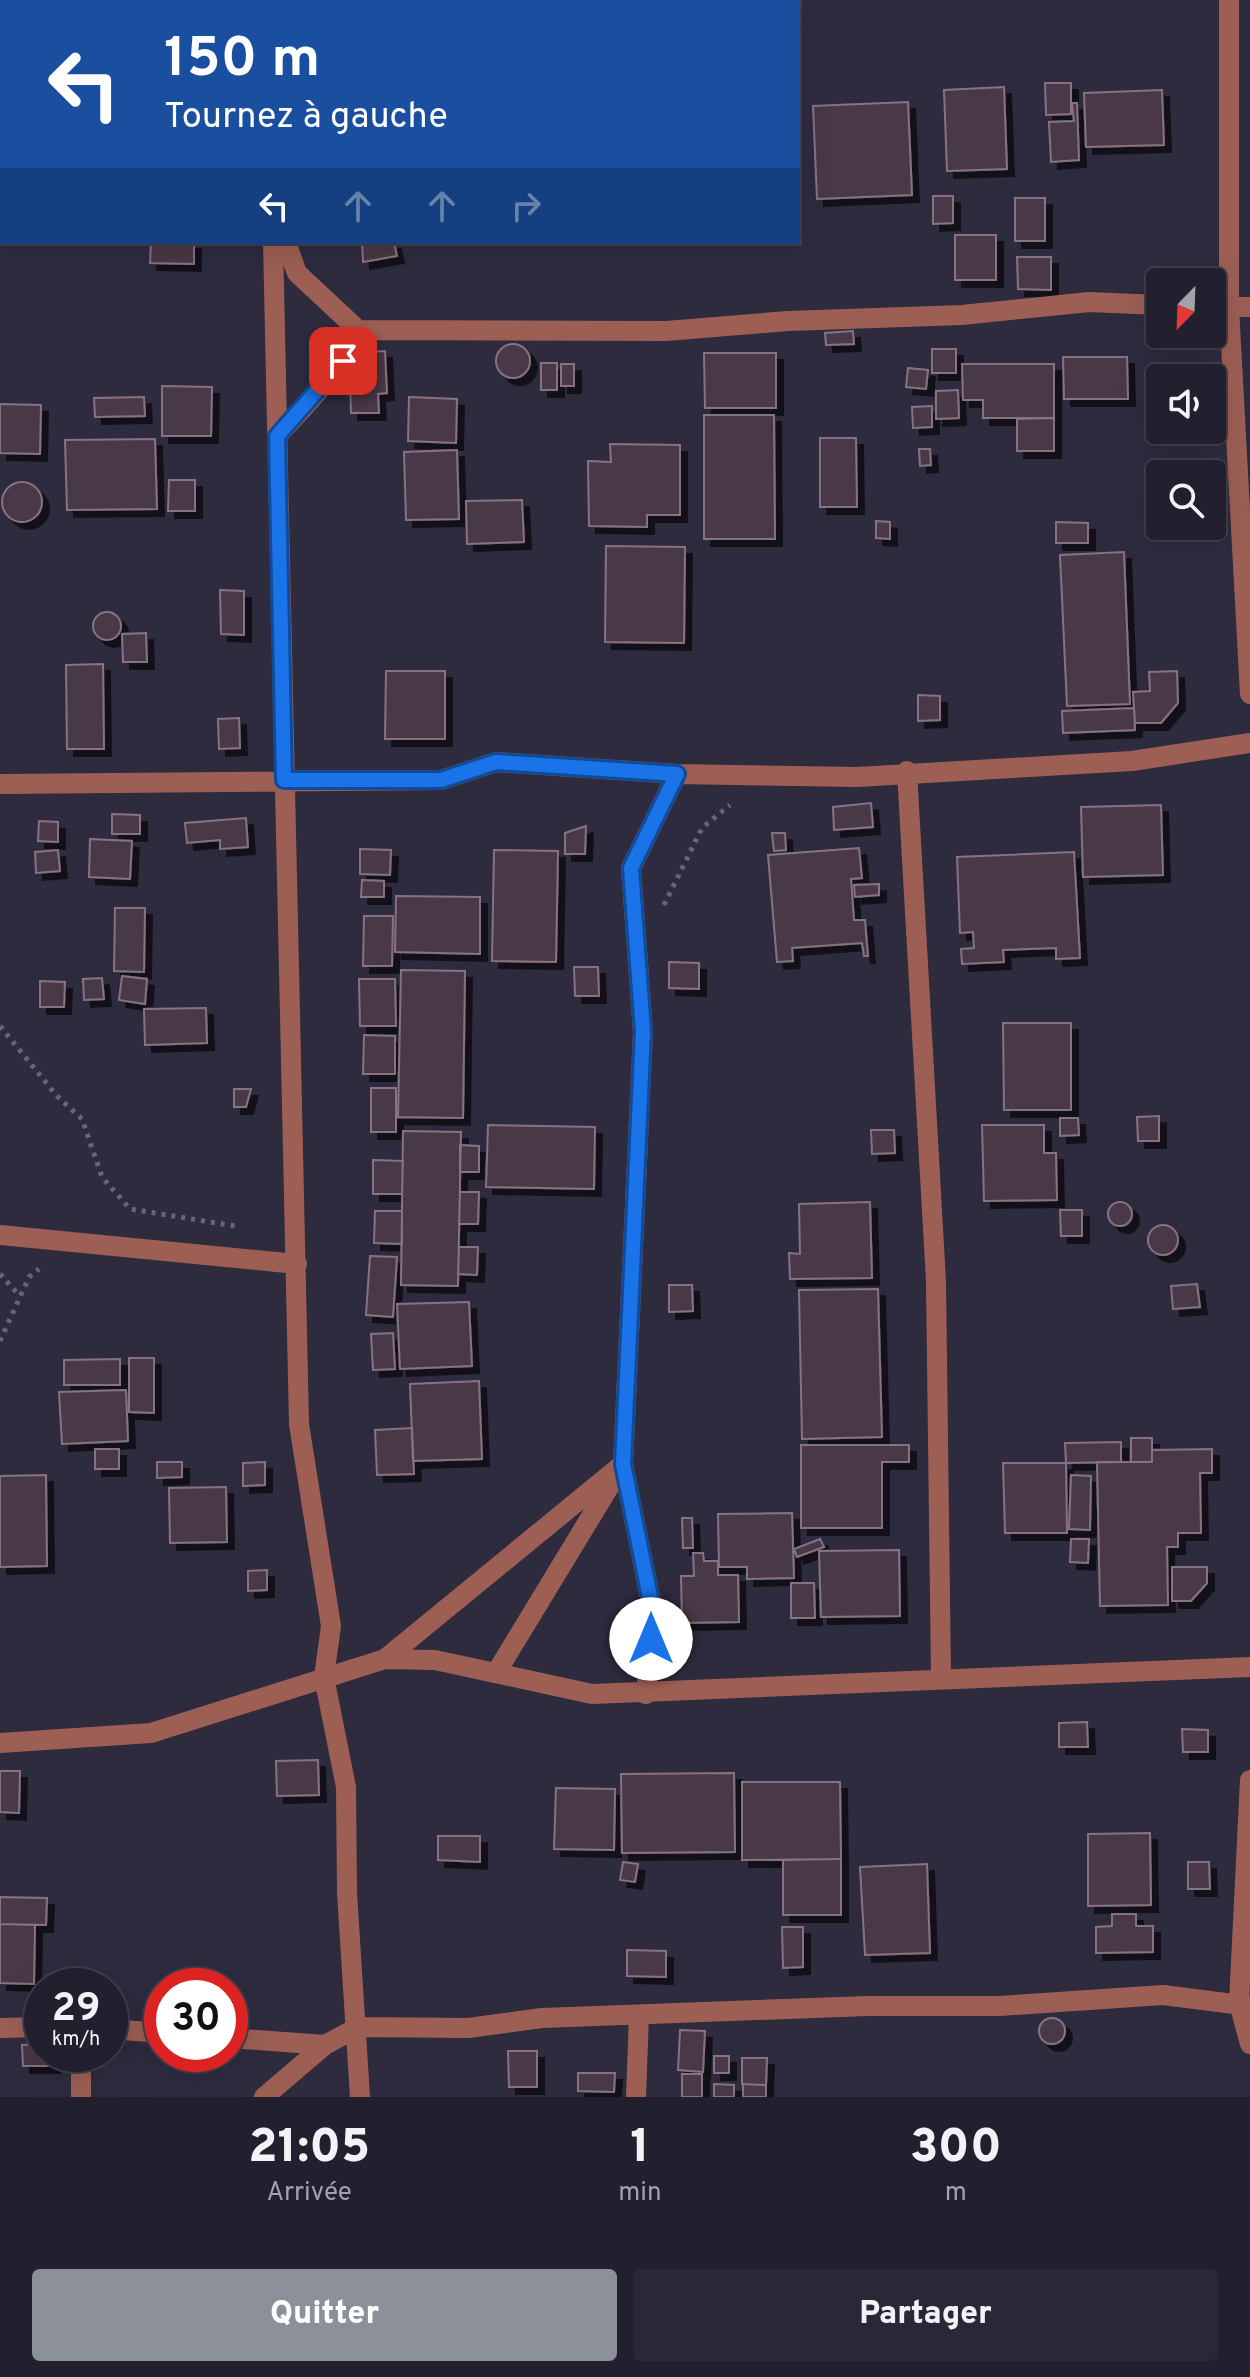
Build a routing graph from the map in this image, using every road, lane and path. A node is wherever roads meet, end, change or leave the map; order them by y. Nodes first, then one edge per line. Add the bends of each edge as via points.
1 (1229, 0) edge
2 (273, 244) edge
3 (287, 244) edge
4 (1221, 268) edge
5 (1146, 304) edge
6 (1226, 307) edge
7 (1250, 307) edge
8 (358, 330) junction
9 (1223, 348) edge
10 (277, 436) junction
11 (1250, 694) edge
12 (1250, 743) edge
13 (907, 771) junction
14 (677, 774) junction
15 (765, 775) junction
16 (284, 780) junction
17 (0, 784) edge
18 (637, 951) junction
19 (0, 1026) edge
20 (249, 1231) dead end
21 (0, 1235) edge
22 (72, 1244) junction
23 (297, 1264) junction
24 (0, 1274) edge
25 (19, 1295) junction
26 (0, 1341) edge
27 (623, 1464) junction
28 (385, 1659) junction
29 (1250, 1667) edge
30 (496, 1673) junction
31 (324, 1677) junction
32 (941, 1678) junction
33 (646, 1694) junction
34 (0, 1743) edge
35 (1250, 1780) edge
36 (1245, 2004) edge
37 (639, 2015) junction
38 (24, 2027) edge
39 (358, 2027) junction
40 (0, 2028) edge
41 (248, 2039) edge
42 (1250, 2044) edge
43 (325, 2045) junction
44 (81, 2072) edge
45 (81, 2097) edge
46 (264, 2097) edge
47 (360, 2097) edge
48 (636, 2097) edge

1 - 4 street
2 - 10 street
3 - 8 street via 297,273
5 - 8 street via 1089,302 962,315 666,331
6 - 7 street
8 - 10 street via 326,385
9 - 11 street
10 - 16 street
12 - 13 street via 1132,761
13 - 15 street via 857,777
13 - 32 street via 936,1281
14 - 15 street
14 - 16 street via 496,762 441,780
14 - 18 street via 631,868
15 - 18 path via 702,828
16 - 17 street
16 - 23 street
18 - 27 street via 643,1032
19 - 20 path via 82,1119 102,1177 130,1209 223,1222
21 - 22 street
22 - 23 street
22 - 25 path via 29,1277
23 - 31 street via 299,1424 331,1626
24 - 25 path
25 - 26 path
27 - 28 street
27 - 30 street
27 - 33 street via 653,1612
28 - 30 street via 435,1660
28 - 31 street
29 - 32 street
30 - 33 street via 592,1694
31 - 34 street via 151,1733
31 - 39 street via 346,1787 347,1893
32 - 33 street
35 - 36 street
36 - 37 street via 1163,1995 999,2006
36 - 42 street
37 - 39 street via 542,2018 468,2028
37 - 48 street
38 - 40 street
39 - 43 street
39 - 47 street
41 - 43 street
43 - 46 street
44 - 45 street

